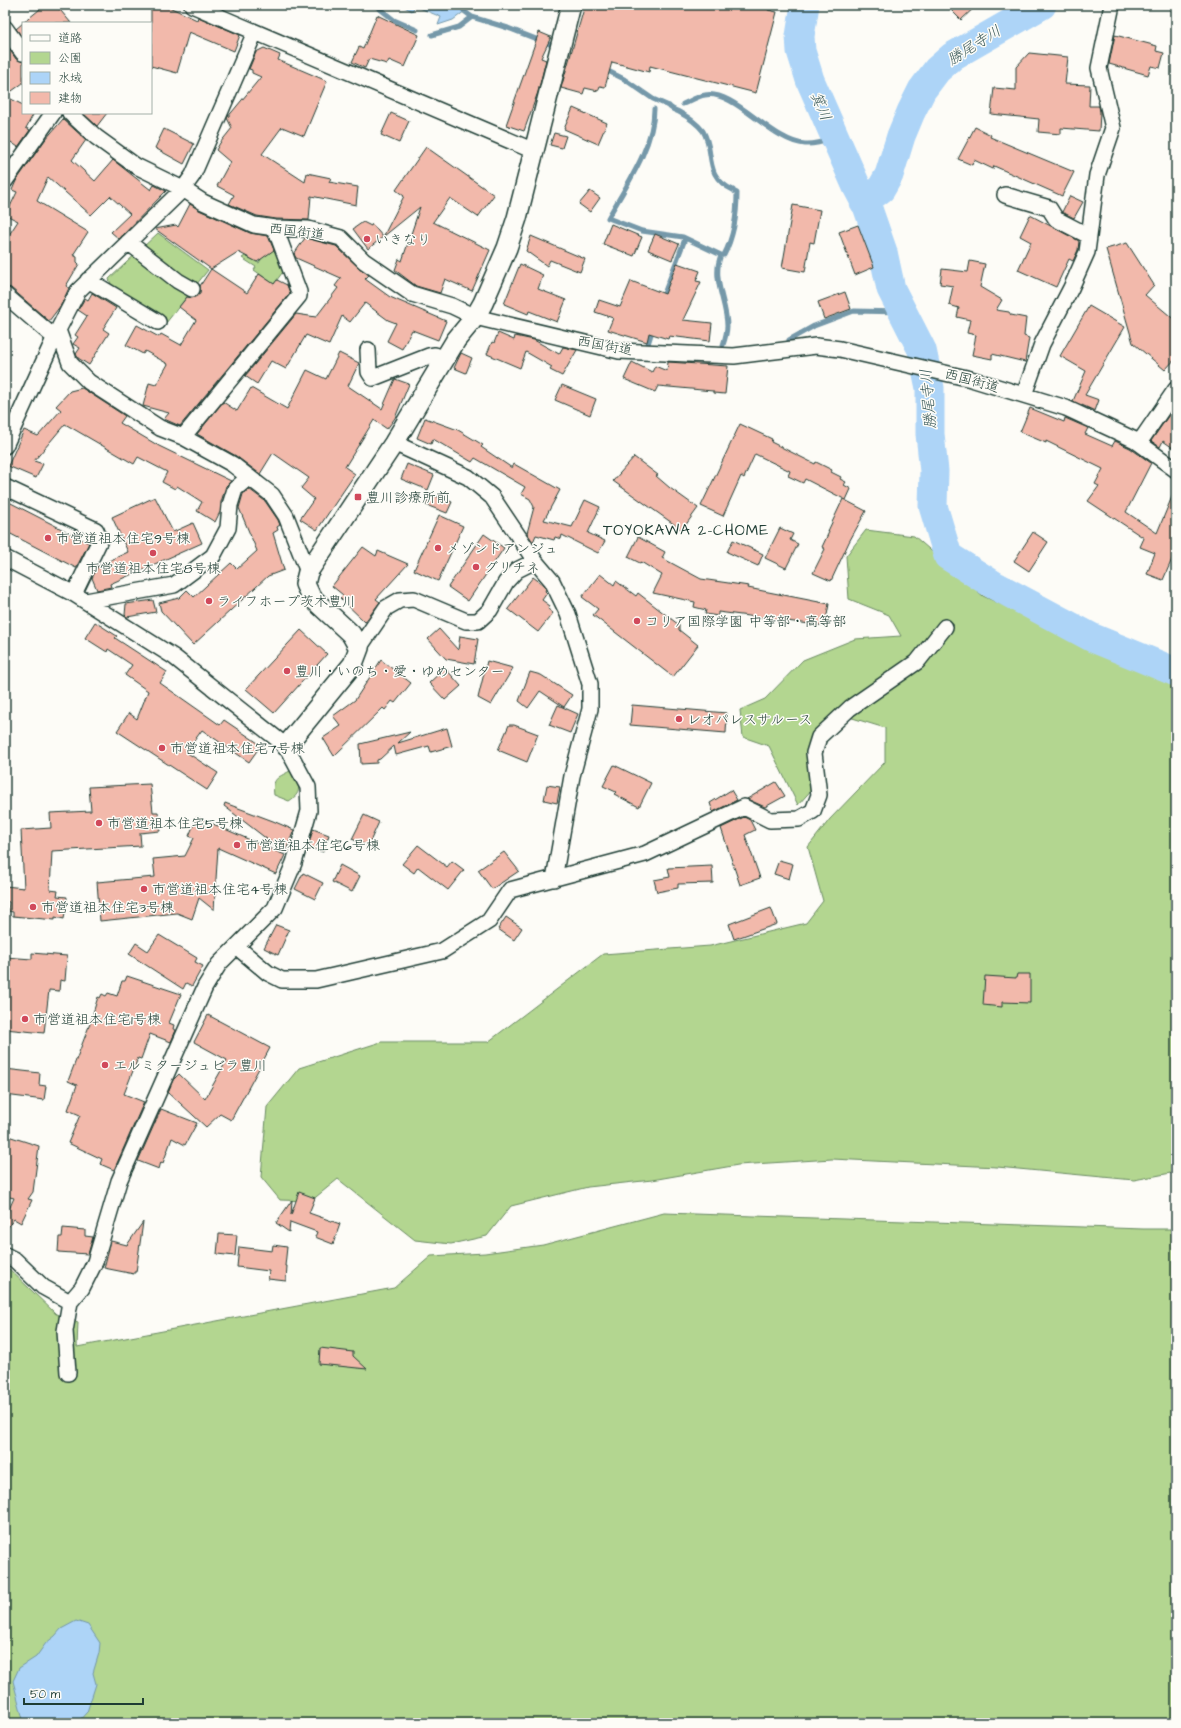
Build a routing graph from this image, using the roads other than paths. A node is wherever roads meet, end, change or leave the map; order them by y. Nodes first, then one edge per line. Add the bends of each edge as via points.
1 (192, 5) edge
2 (571, 5) edge
3 (1112, 5) edge
4 (5, 28) edge
5 (255, 32) junction
6 (22, 51) edge
7 (52, 114) edge
8 (71, 114) edge
9 (534, 151) junction
10 (10, 164) edge
11 (5, 181) edge
12 (183, 189) junction
13 (1005, 195) dead end
14 (274, 228) junction
15 (1090, 236) junction
16 (128, 242) junction
17 (88, 280) junction
18 (192, 289) dead end
19 (5, 295) edge
20 (475, 317) junction
21 (158, 322) dead end
22 (56, 334) junction
23 (368, 350) dead end
24 (445, 359) junction
25 (1176, 389) edge
26 (1024, 395) junction
27 (183, 437) junction
28 (394, 443) junction
29 (1139, 443) junction
30 (5, 446) edge
31 (1176, 470) edge
32 (249, 476) junction
33 (5, 487) edge
34 (5, 558) edge
35 (535, 561) junction
36 (308, 572) junction
37 (80, 598) junction
38 (945, 627) dead end
39 (359, 648) junction
40 (286, 746) junction
41 (554, 879) junction
42 (237, 947) junction
43 (5, 1255) edge
44 (70, 1302) junction
45 (68, 1373) dead end

1 - 5 street
2 - 9 street
3 - 15 street via 1099,68 1112,128 1097,175
4 - 6 street
5 - 9 street
5 - 12 street via 193,175
7 - 10 street
8 - 12 street, 西国街道 via 96,138 136,166
9 - 20 street via 507,248
10 - 11 street
12 - 14 street, 西国街道 via 202,202 254,225
12 - 16 street
13 - 15 street via 1049,208 1056,219
14 - 20 street, 西国街道 via 308,229 341,238 364,261 412,294 452,306
14 - 27 street via 299,296
15 - 26 street via 1087,252 1042,344
16 - 17 street
16 - 18 street
17 - 21 street
17 - 22 street via 78,291
19 - 22 street
20 - 24 street via 456,340
20 - 26 street, 西国街道 via 619,351 734,356 816,346 840,349 971,378
22 - 27 street via 70,363 89,382 160,428
22 - 30 street
23 - 24 street via 369,372 373,378 429,356 435,355
24 - 28 street
25 - 29 street
26 - 29 street, 西国街道 via 1066,408
27 - 32 street
28 - 35 street via 468,477 492,497
28 - 36 street
29 - 31 street, 西国街道
32 - 36 street via 272,495 286,516
32 - 37 street via 235,489 230,505 228,528 214,556 174,585
33 - 37 street via 96,530 100,540
34 - 37 street
35 - 39 street via 517,570 506,582 490,610 478,621 466,621 414,599 400,600 386,608
35 - 41 street via 552,581 568,614 590,684 590,709 572,776
36 - 39 street via 305,584 311,597 351,634
37 - 40 street via 174,657
38 - 41 street via 918,661 850,708 819,737 814,753 819,795 813,811 799,819 770,820 744,807 645,854
39 - 40 street via 353,664
40 - 42 street via 308,787 309,812 294,862 275,908
41 - 42 street via 510,890 489,921 442,951 316,980 282,980 268,973
42 - 44 street via 219,964 205,987 119,1181 95,1262 82,1288
43 - 44 street via 15,1260 43,1287
44 - 45 street via 65,1331

